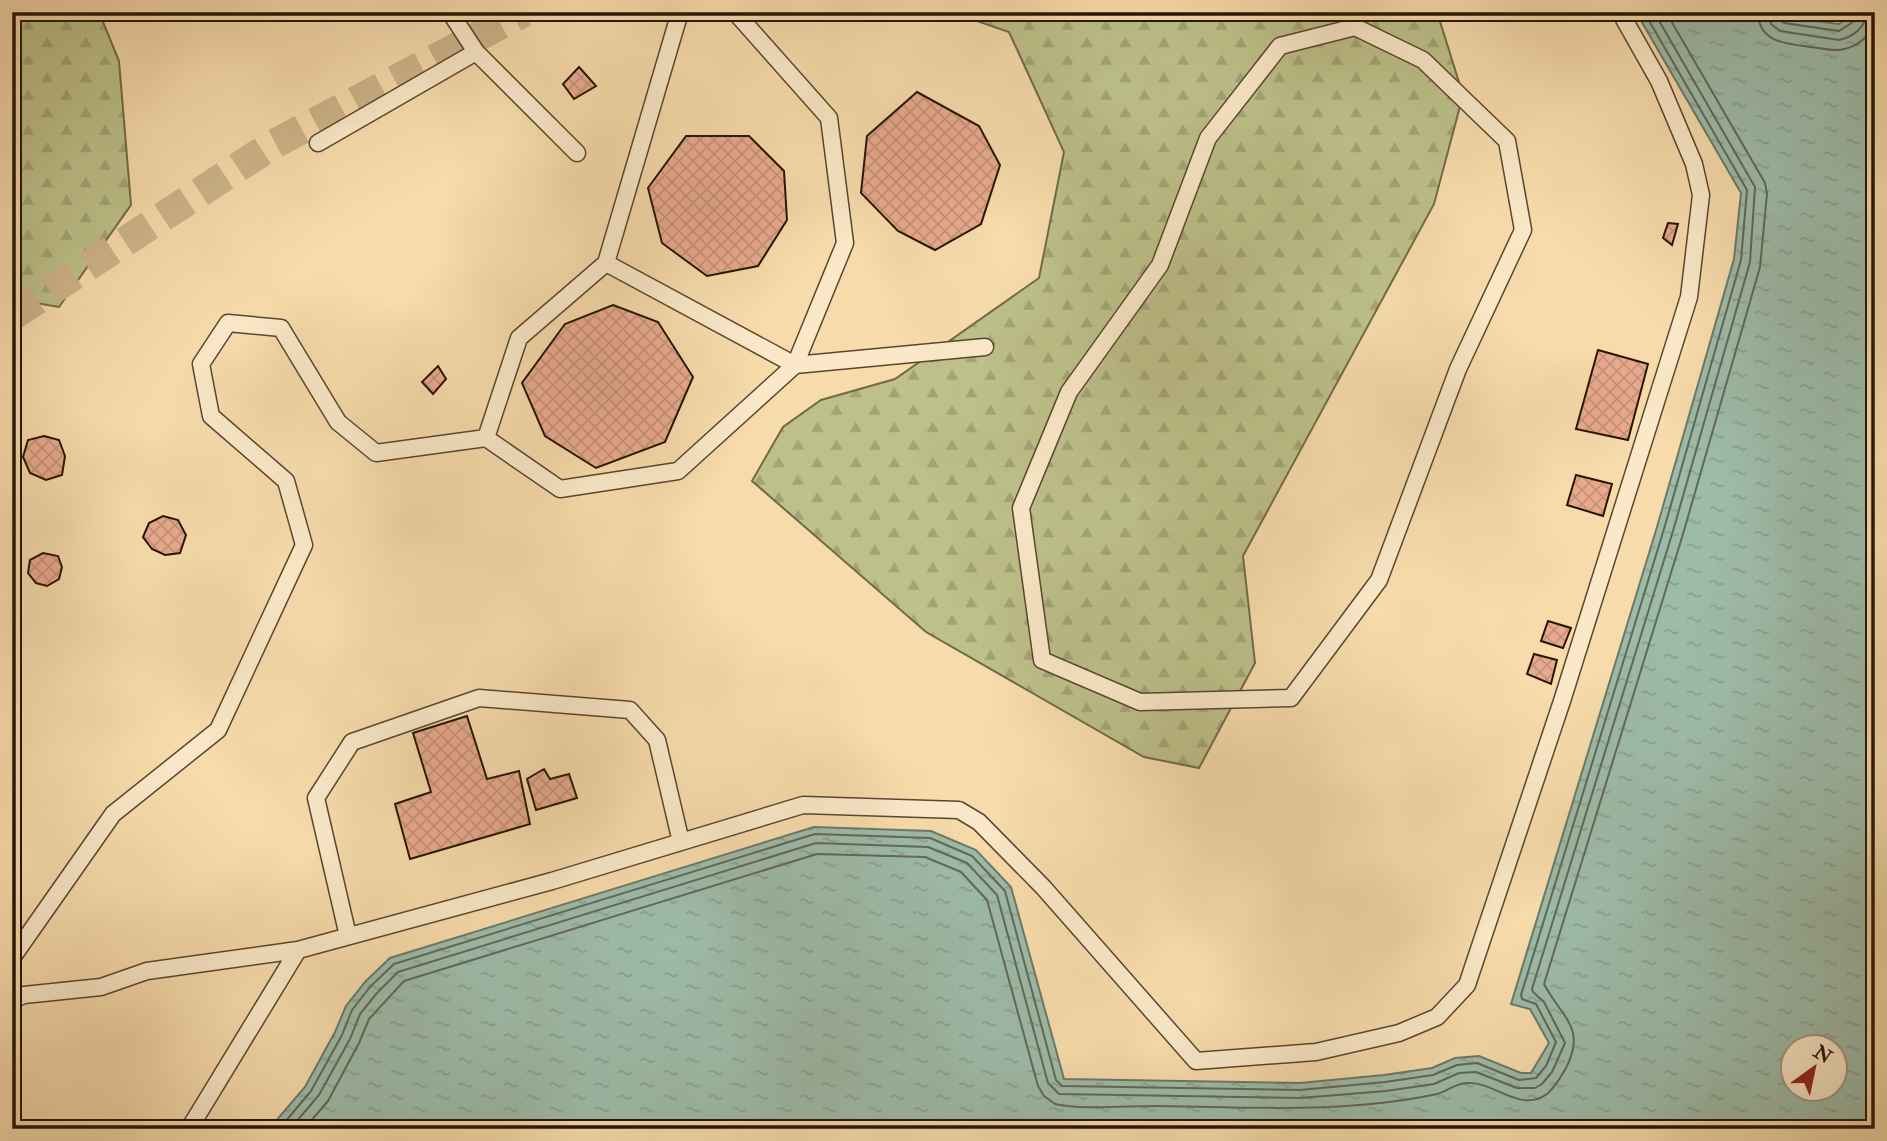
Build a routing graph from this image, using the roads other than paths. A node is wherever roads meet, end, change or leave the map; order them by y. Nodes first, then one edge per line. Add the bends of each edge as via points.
1 (450, 12) edge
2 (680, 12) edge
3 (735, 12) edge
4 (1620, 12) edge
5 (1355, 19) edge
6 (476, 52) junction
7 (317, 143) dead end
8 (577, 153) dead end
9 (606, 263) junction
10 (985, 347) dead end
11 (795, 365) junction
12 (486, 438) junction
13 (681, 842) junction
14 (348, 936) junction
15 (298, 950) junction
16 (12, 958) edge
17 (12, 1000) edge
18 (189, 1129) edge

1 - 6 lane
2 - 9 lane
3 - 11 lane via 830,118 845,243
4 - 13 lane via 1660,81 1694,164 1701,195 1689,297 1567,688 1467,985 1437,1017 1399,1033 1316,1052 1196,1061 1043,887 979,822 959,810 803,805
5 - 5 lane via 1423,61 1507,141 1523,230 1458,369 1379,580 1292,698 1140,702 1042,660 1021,508 1069,393 1160,265 1208,138 1280,46
6 - 7 lane
6 - 8 lane
9 - 11 lane
9 - 12 lane via 519,338
10 - 11 lane
11 - 12 lane via 678,471 560,489
12 - 16 lane via 376,453 338,422 281,328 228,323 201,365 211,416 286,481 304,545 218,730 113,814
13 - 14 lane
13 - 14 lane via 657,740 630,710 479,698 352,742 316,798
14 - 15 lane
15 - 17 lane via 147,971 102,987
15 - 18 lane

